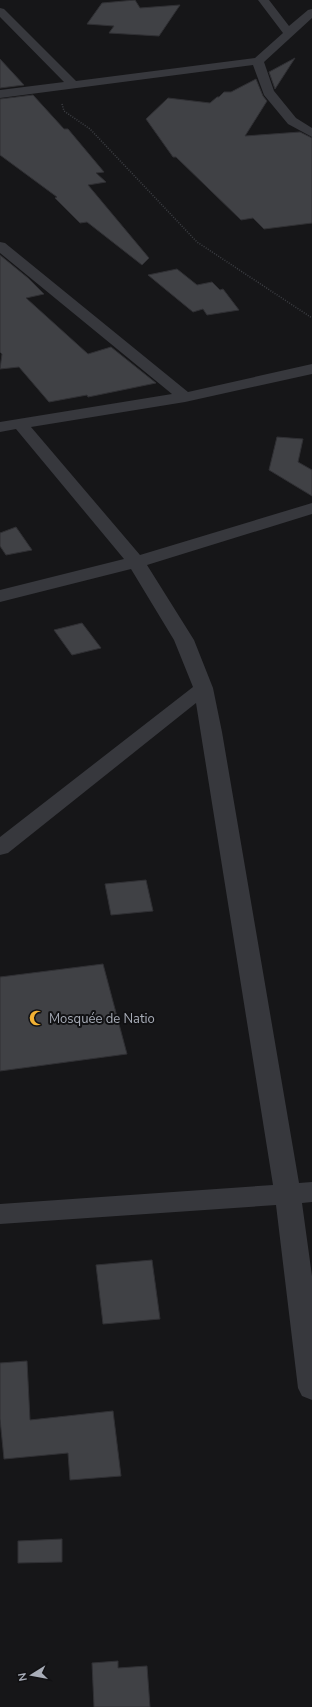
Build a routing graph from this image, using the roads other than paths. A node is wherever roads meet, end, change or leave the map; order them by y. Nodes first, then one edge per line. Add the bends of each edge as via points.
1 (263, 0) edge
2 (0, 11) edge
3 (312, 12) edge
4 (288, 32) junction
5 (258, 61) junction
6 (73, 85) junction
7 (0, 94) edge
8 (312, 133) edge
9 (0, 246) edge
10 (312, 369) edge
11 (186, 397) junction
12 (10, 425) edge
13 (312, 508) edge
14 (136, 562) junction
15 (0, 596) edge
16 (203, 688) junction
17 (0, 848) edge
18 (300, 1193) edge
19 (0, 1214) edge
20 (312, 1388) edge

1 - 4 street
2 - 6 street
3 - 4 street
4 - 5 street
5 - 6 street
5 - 8 street via 268,92 292,121
6 - 7 street
9 - 11 street
10 - 11 street
11 - 12 street
12 - 14 street
13 - 14 street
14 - 15 street
14 - 16 street via 184,640
16 - 17 street
16 - 18 street
18 - 19 street
18 - 20 street

